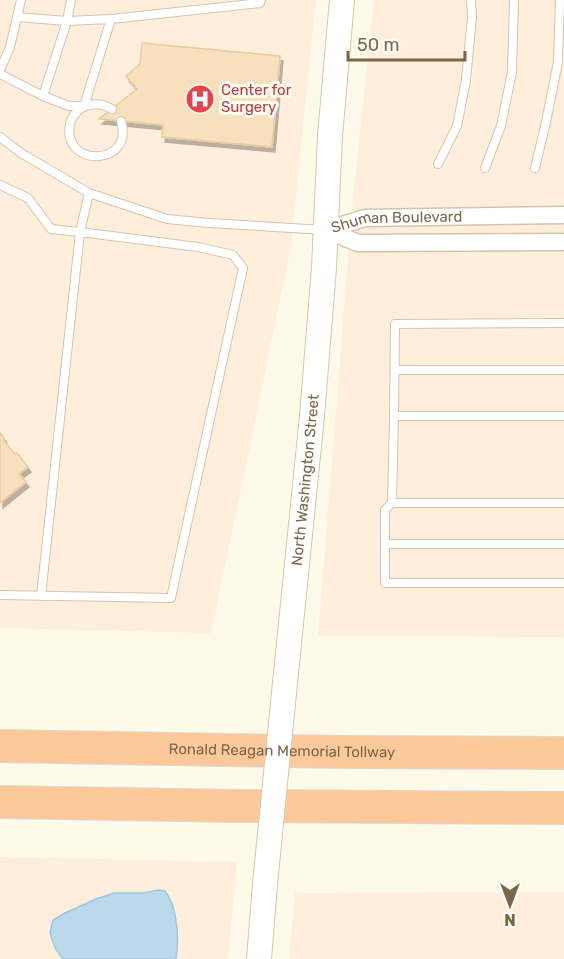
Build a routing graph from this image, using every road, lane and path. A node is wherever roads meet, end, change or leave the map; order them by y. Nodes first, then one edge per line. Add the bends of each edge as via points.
1 (21, 0) edge
2 (71, 0) edge
3 (261, 0) edge
4 (342, 0) edge
5 (471, 0) edge
6 (514, 0) edge
7 (560, 0) edge
8 (17, 16) junction
9 (111, 19) junction
10 (67, 21) junction
11 (0, 72) edge
12 (43, 96) junction
13 (84, 106) junction
14 (112, 109) dead end
15 (121, 121) dead end
16 (0, 137) edge
17 (438, 164) dead end
18 (485, 168) dead end
19 (535, 168) dead end
20 (0, 185) edge
21 (89, 193) junction
22 (564, 215) edge
23 (326, 230) junction
24 (80, 232) junction
25 (564, 243) edge
26 (564, 323) edge
27 (395, 370) junction
28 (564, 370) edge
29 (394, 416) junction
30 (564, 416) edge
31 (392, 503) junction
32 (564, 503) edge
33 (385, 544) junction
34 (564, 544) edge
35 (564, 583) edge
36 (0, 595) edge
37 (41, 596) junction
38 (0, 746) edge
39 (564, 753) edge
40 (0, 802) edge
41 (564, 808) edge
42 (259, 959) edge

1 - 8 lane
2 - 10 lane
3 - 9 lane
4 - 23 main road, North Washington Street
5 - 17 lane via 466,80 457,126
6 - 18 lane via 512,72 501,126
7 - 19 lane via 558,62
8 - 10 lane
8 - 11 lane
9 - 10 lane
9 - 13 lane
10 - 12 lane
11 - 12 lane
12 - 13 lane via 69,106
13 - 14 lane via 96,104
13 - 15 lane via 72,120 70,132 81,153 105,156 116,149 122,138
16 - 21 lane
20 - 24 lane via 28,198 51,229
21 - 23 lane via 167,219
21 - 24 lane
22 - 23 street, Shuman Boulevard via 366,218
23 - 25 street, Shuman Boulevard via 358,243
23 - 42 main road, North Washington Street, bridge via 312,416
24 - 37 lane
24 - 37 lane via 198,246 232,255 243,268 171,598
26 - 27 lane via 395,324
27 - 28 lane
27 - 29 lane
29 - 30 lane
29 - 31 lane
31 - 32 lane
31 - 33 lane via 386,510
33 - 34 lane
33 - 35 lane via 385,583
36 - 37 lane
38 - 39 highway, Ronald Reagan Memorial Tollway
40 - 41 highway

